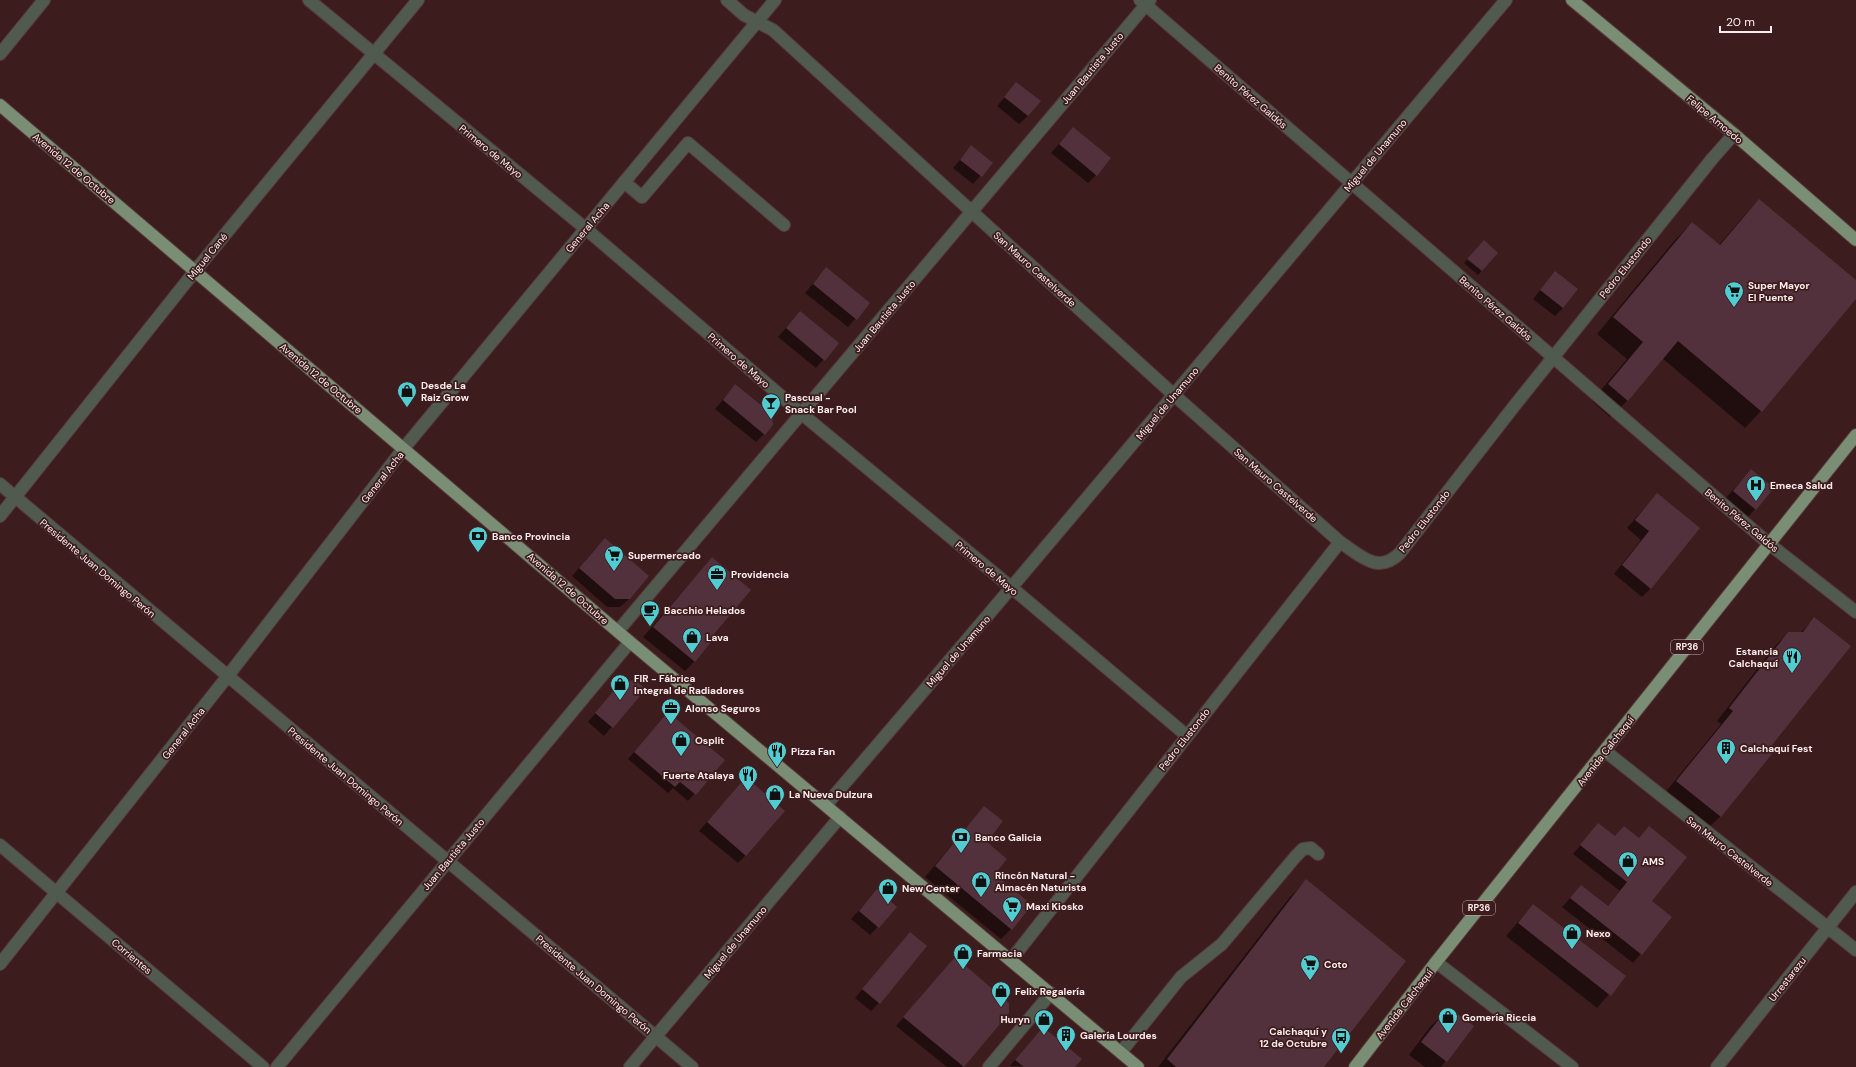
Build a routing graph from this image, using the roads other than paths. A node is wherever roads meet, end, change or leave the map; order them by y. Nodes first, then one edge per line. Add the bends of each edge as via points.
1 (44, 0) edge
2 (309, 0) edge
3 (418, 0) edge
4 (727, 0) edge
5 (775, 0) edge
6 (1506, 0) edge
7 (1572, 0) edge
8 (1145, 2) edge
9 (758, 21) junction
10 (0, 54) edge
11 (373, 55) junction
12 (0, 105) edge
13 (1734, 134) junction
14 (624, 182) junction
15 (1351, 182) junction
16 (971, 211) junction
17 (784, 225) dead end
18 (586, 229) junction
19 (1856, 240) edge
20 (195, 271) junction
21 (1552, 357) junction
22 (1174, 395) junction
23 (802, 414) junction
24 (1856, 435) edge
25 (404, 448) junction
26 (0, 484) edge
27 (15, 497) junction
28 (0, 516) edge
29 (1340, 542) junction
30 (1768, 543) junction
31 (1012, 588) junction
32 (1856, 612) edge
33 (618, 631) junction
34 (630, 642) junction
35 (227, 678) junction
36 (1186, 735) junction
37 (1605, 751) junction
38 (826, 805) junction
39 (840, 817) junction
40 (0, 845) edge
41 (1318, 854) dead end
42 (448, 861) junction
43 (1856, 892) edge
44 (57, 893) junction
45 (1827, 927) junction
46 (1856, 950) edge
47 (1012, 960) junction
48 (1436, 962) junction
49 (0, 964) edge
50 (1051, 993) junction
51 (656, 1037) junction
52 (1121, 1052) junction
53 (263, 1067) edge
54 (277, 1067) edge
55 (630, 1067) edge
56 (692, 1067) edge
57 (989, 1067) edge
58 (1138, 1067) edge
59 (1355, 1067) edge
60 (1572, 1067) edge
61 (1717, 1067) edge

1 - 10 street
2 - 11 street, Primero de Mayo
3 - 11 street, Miguel Cané
4 - 9 street, San Mauro Castelverde via 744,14
5 - 9 street, General Acha
6 - 15 street, Miguel de Unamuno
7 - 13 main road, Felipe Amoedo
8 - 15 street, Benito Pérez Galdós
8 - 16 street, Juan Bautista Justo
9 - 14 street, General Acha
9 - 16 street, San Mauro Castelverde via 773,30
11 - 18 street, Primero de Mayo
11 - 20 street, Miguel Cané
12 - 20 main road, Avenida 12 de Octubre
13 - 19 main road, Felipe Amoedo
13 - 21 street, Pedro Elustondo
14 - 17 street via 642,197 688,143
14 - 18 street, General Acha
15 - 21 street, Benito Pérez Galdós
15 - 22 street, Miguel de Unamuno
16 - 22 street, San Mauro Castelverde
16 - 23 street, Juan Bautista Justo
18 - 23 street, Primero de Mayo
18 - 25 street, General Acha
20 - 25 main road, Avenida 12 de Octubre
20 - 27 street, Miguel Cané
21 - 29 street, Pedro Elustondo via 1393,560 1375,563
21 - 30 street, Benito Pérez Galdós
22 - 29 street, San Mauro Castelverde
22 - 31 street, Miguel de Unamuno
23 - 31 street, Primero de Mayo
23 - 33 street, Juan Bautista Justo
24 - 30 main road, Avenida Calchaquí / RP36
25 - 33 main road, Avenida 12 de Octubre
25 - 35 street, General Acha
26 - 27 street, Presidente Juan Domingo Perón
27 - 28 street, Miguel Cané
27 - 35 street, Presidente Juan Domingo Perón
29 - 36 street, Pedro Elustondo
30 - 32 street, Benito Pérez Galdós
30 - 37 main road, Avenida Calchaquí / RP36
31 - 36 street, Primero de Mayo
31 - 38 street, Miguel de Unamuno
33 - 34 main road, Avenida 12 de Octubre
34 - 38 main road, Avenida 12 de Octubre
34 - 42 street, Juan Bautista Justo
35 - 42 street, Presidente Juan Domingo Perón
35 - 44 street, General Acha
36 - 47 street, Pedro Elustondo
37 - 45 street, San Mauro Castelverde
37 - 48 main road, Avenida Calchaquí / RP36
38 - 39 main road, Avenida 12 de Octubre
39 - 47 main road, Avenida 12 de Octubre
39 - 51 street, Miguel de Unamuno
40 - 44 street, Corrientes
41 - 52 street via 1311,848 1296,856 1222,944 1181,977
42 - 51 street, Presidente Juan Domingo Perón
42 - 54 street, Juan Bautista Justo
43 - 45 street, Urrestarazu
44 - 49 street, General Acha
44 - 53 street, Corrientes
45 - 46 street, San Mauro Castelverde
45 - 61 street, Urrestarazu
47 - 50 main road, Avenida 12 de Octubre
48 - 59 main road, Avenida Calchaquí / RP36
48 - 60 street
50 - 52 main road, Avenida 12 de Octubre
50 - 57 street
51 - 55 street, Miguel de Unamuno
51 - 56 street, Presidente Juan Domingo Perón
52 - 58 main road, Avenida 12 de Octubre

